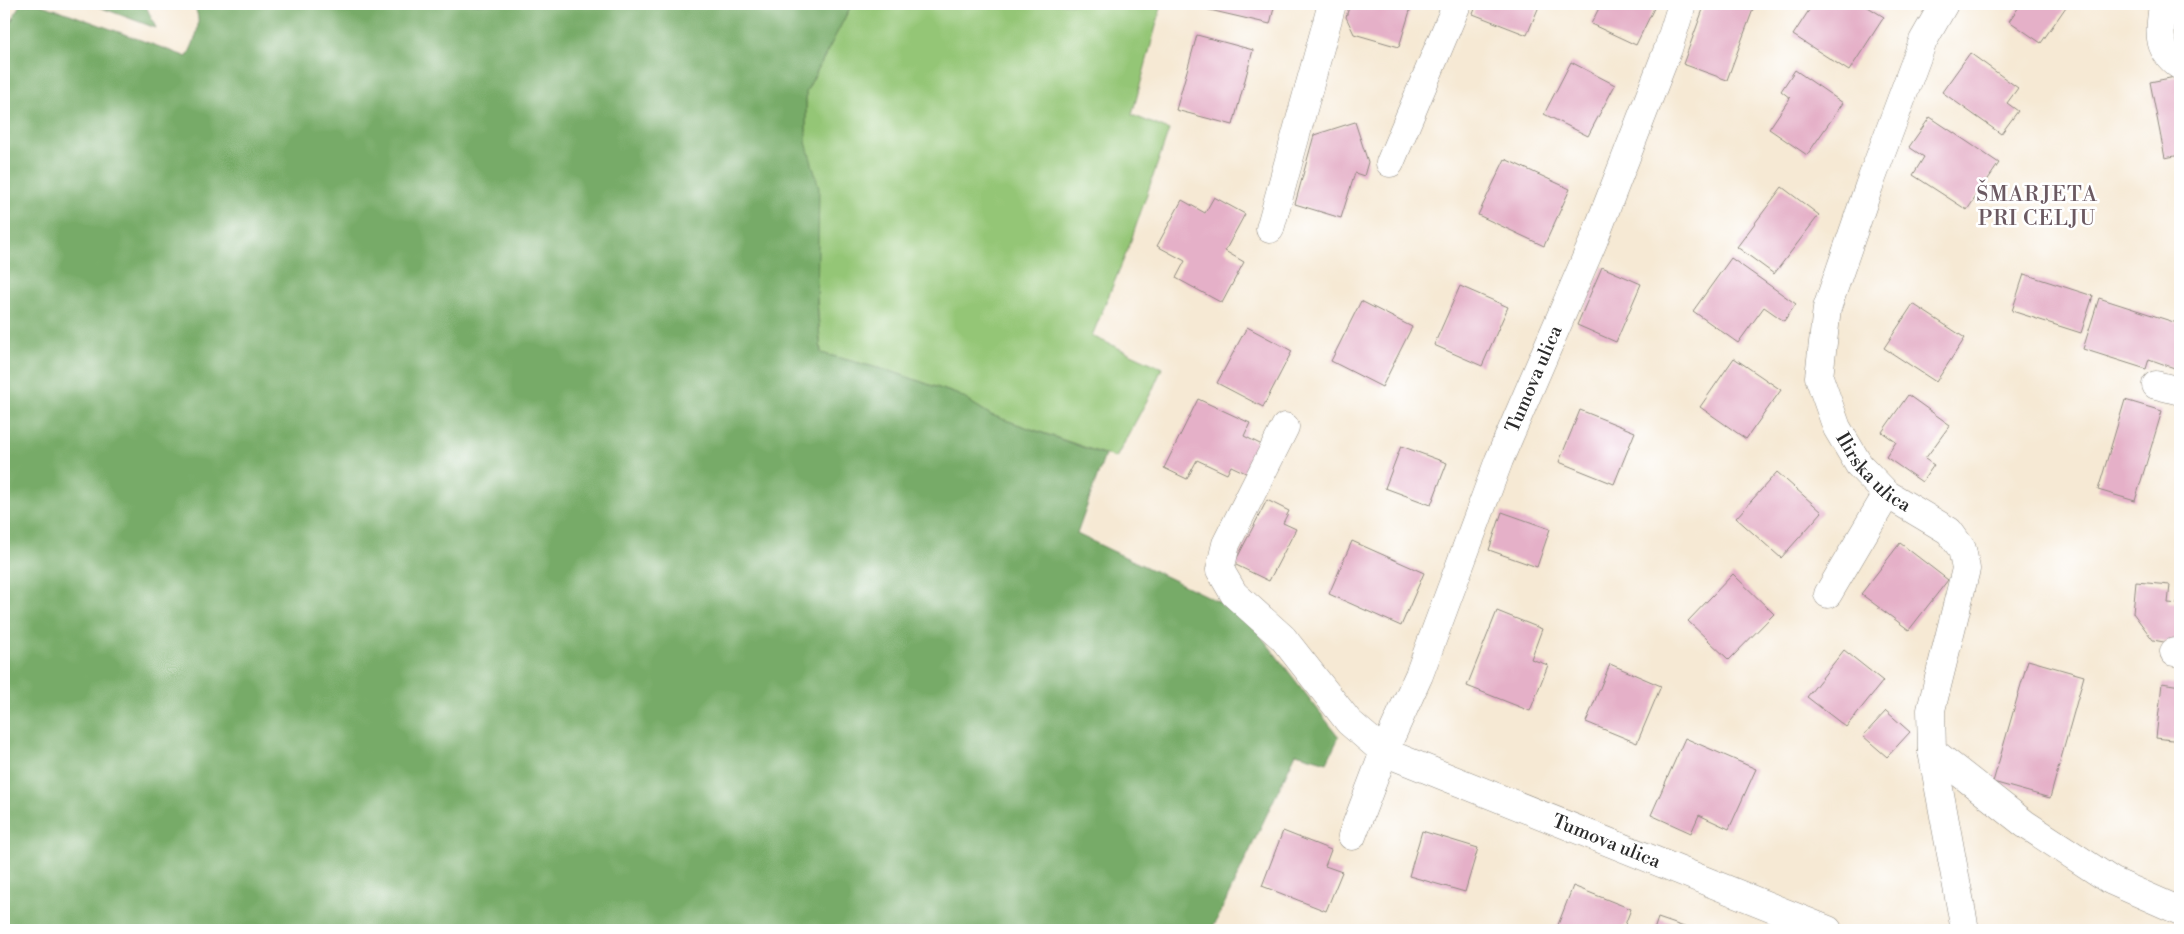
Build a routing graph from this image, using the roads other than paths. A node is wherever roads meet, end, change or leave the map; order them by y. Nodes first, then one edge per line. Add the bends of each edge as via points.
1 (1332, 4) edge
2 (1457, 4) edge
3 (1682, 4) edge
4 (1944, 4) edge
5 (2163, 4) edge
6 (2180, 66) edge
7 (1390, 164) dead end
8 (1270, 229) dead end
9 (1285, 427) dead end
10 (1887, 494) junction
11 (1828, 594) dead end
12 (1932, 751) junction
13 (1384, 752) junction
14 (1352, 836) dead end
15 (2180, 911) edge
16 (1828, 930) edge
17 (1965, 930) edge

1 - 8 street
2 - 7 street
3 - 13 street, Tumova ulica via 1668,49 1593,242 1499,460 1419,675
4 - 10 street, Ilirska ulica via 1922,41 1827,308 1819,377 1837,428 1859,466
5 - 6 street via 2161,47
9 - 13 street, Tumova ulica via 1226,544 1220,570 1234,594 1283,638 1349,722
10 - 11 street
10 - 12 street, Ilirska ulica via 1948,531 1962,549 1966,569 1931,710
12 - 15 street via 2025,824 2112,881
12 - 17 street, Ilirska ulica
13 - 14 street
13 - 16 street, Tumova ulica

